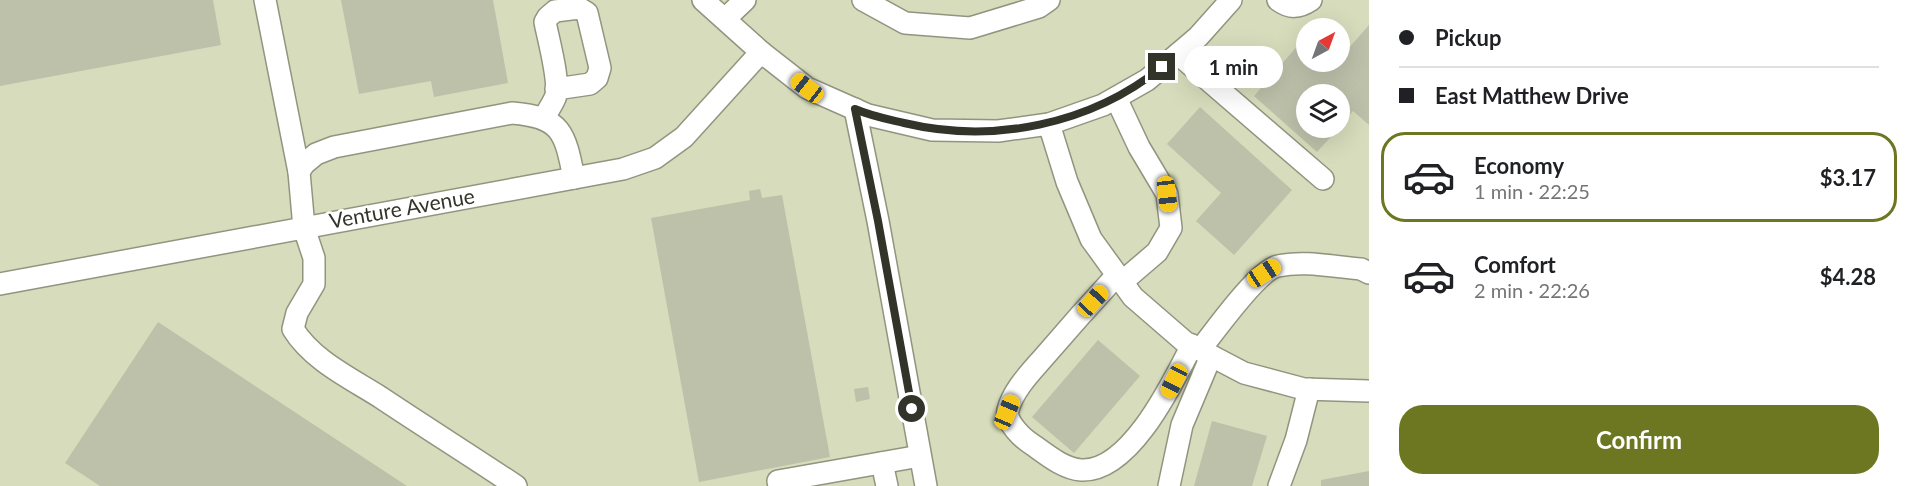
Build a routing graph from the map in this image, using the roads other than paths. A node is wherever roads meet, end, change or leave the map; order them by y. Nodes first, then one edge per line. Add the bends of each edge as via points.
1 (265, 0) edge
2 (703, 0) edge
3 (744, 0) edge
4 (863, 0) edge
5 (1050, 0) edge
6 (1231, 0) edge
7 (1278, 0) edge
8 (1311, 0) edge
9 (725, 19) junction
10 (761, 52) junction
11 (1178, 54) junction
12 (556, 89) dead end
13 (1116, 98) junction
14 (855, 109) junction
15 (543, 119) junction
16 (1049, 124) junction
17 (299, 172) junction
18 (574, 178) junction
19 (1323, 179) dead end
20 (304, 228) junction
21 (1369, 273) edge
22 (1, 278) edge
23 (1119, 279) junction
24 (1201, 350) junction
25 (1309, 389) junction
26 (1369, 391) edge
27 (1155, 413) junction
28 (1182, 425) junction
29 (920, 456) junction
30 (882, 463) junction
31 (516, 486) edge
32 (779, 486) edge
33 (887, 486) edge
34 (926, 486) edge
35 (1169, 486) edge
36 (1280, 486) edge

1 - 17 street
2 - 9 street
3 - 9 street
4 - 5 street via 905,23 970,28 1039,8
6 - 11 street
7 - 8 street via 1296,8
9 - 10 street
10 - 14 street via 807,88
10 - 18 street, Venture Avenue via 684,137 655,158 623,169
11 - 13 street via 1147,80
11 - 19 street
12 - 15 street
13 - 16 street
13 - 23 street via 1167,194 1171,228 1157,252
14 - 16 street via 932,130 998,131
14 - 29 street
15 - 17 street via 513,113 334,147 316,154
15 - 18 street via 561,133 568,146
16 - 23 street via 1091,239
17 - 20 street
18 - 20 street, Venture Avenue
20 - 22 street, Venture Avenue
20 - 31 street via 314,258 314,284 297,313 293,329 300,340 347,376
21 - 24 street via 1293,263 1275,266 1264,273
23 - 24 street via 1133,297 1185,342
23 - 27 street via 1080,314 1024,380 1007,412 1009,421 1053,460 1080,470 1095,469 1118,456
24 - 25 street via 1244,373
24 - 27 street
24 - 28 street
25 - 26 street
25 - 36 street
27 - 28 street
28 - 35 street
29 - 30 street
29 - 34 street
30 - 32 street via 778,481
30 - 33 street

